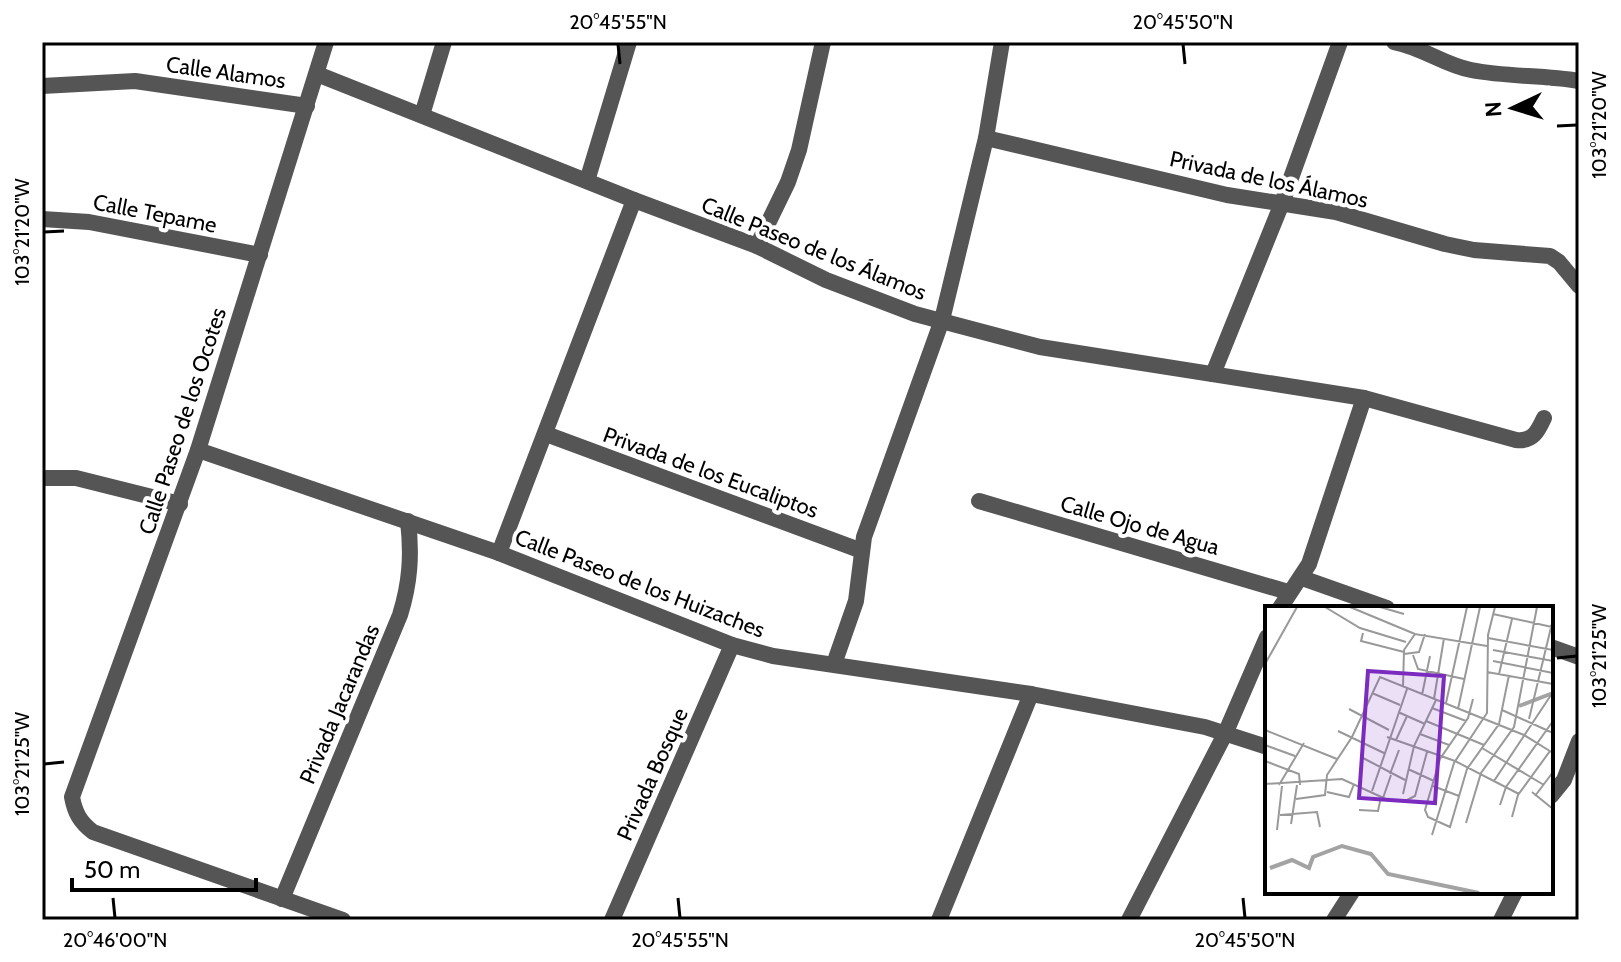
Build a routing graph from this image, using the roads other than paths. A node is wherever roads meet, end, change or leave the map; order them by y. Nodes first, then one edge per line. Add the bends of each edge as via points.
1 (326, 42) edge
2 (444, 42) edge
3 (629, 42) edge
4 (823, 42) edge
5 (1002, 42) edge
6 (1340, 42) edge
7 (1402, 43) edge
8 (317, 74) junction
9 (1579, 81) edge
10 (42, 86) edge
11 (307, 106) junction
12 (422, 115) junction
13 (986, 138) junction
14 (587, 181) junction
15 (634, 200) junction
16 (1282, 203) junction
17 (42, 219) edge
18 (757, 246) junction
19 (260, 255) junction
20 (1579, 286) edge
21 (942, 320) junction
22 (1213, 374) junction
23 (1364, 398) junction
24 (1544, 418) dead end
25 (546, 434) junction
26 (198, 450) junction
27 (42, 478) edge
28 (979, 501) dead end
29 (180, 504) junction
30 (408, 521) junction
31 (862, 551) junction
32 (499, 553) junction
33 (1302, 578) junction
34 (1288, 592) junction
35 (1281, 606) edge
36 (1381, 606) edge
37 (1265, 642) edge
38 (732, 645) junction
39 (1553, 648) edge
40 (1579, 657) edge
41 (834, 664) junction
42 (1031, 694) junction
43 (1225, 734) junction
44 (1579, 741) edge
45 (1265, 746) edge
46 (1553, 793) edge
47 (1351, 894) edge
48 (1514, 894) edge
49 (282, 899) junction
50 (343, 920) edge
51 (612, 920) edge
52 (939, 920) edge
53 (1129, 920) edge
54 (1334, 920) edge
55 (1501, 920) edge

1 - 8 street, Calle Paseo de los Ocotes
2 - 12 street
3 - 14 street
4 - 18 street via 799,150
5 - 13 street
6 - 16 street
7 - 9 street via 1468,70
8 - 11 street, Calle Paseo de los Ocotes
8 - 12 street, Calle Paseo de los Álamos
10 - 11 street, Calle Alamos via 135,81
11 - 19 street, Calle Paseo de los Ocotes
12 - 14 street, Calle Paseo de los Álamos
13 - 16 street, Privada de los Álamos
13 - 21 street
14 - 15 street, Calle Paseo de los Álamos
15 - 18 street, Calle Paseo de los Álamos
15 - 25 street
16 - 20 street, Privada de los Álamos via 1336,212 1474,250 1550,256
16 - 22 street
17 - 19 street, Calle Tepame via 89,222
18 - 21 street, Calle Paseo de los Álamos via 896,308
19 - 26 street, Calle Paseo de los Ocotes
21 - 22 street, Calle Paseo de los Álamos via 1040,347
21 - 31 street
22 - 23 street, Calle Paseo de los Álamos
23 - 24 street, Calle Paseo de los Álamos via 1516,440 1529,440
23 - 33 street
25 - 31 street, Privada de los Eucaliptos
25 - 32 street
26 - 29 street, Calle Paseo de los Ocotes
26 - 30 street, Calle Paseo de los Huizaches
27 - 29 street via 76,478
28 - 34 street, Calle Ojo de Agua
29 - 49 street, Calle Paseo de los Ocotes via 75,783 74,811 93,832
30 - 32 street, Calle Paseo de los Huizaches
30 - 49 street, Privada Jacarandas via 412,554 400,615
31 - 41 street via 856,601
32 - 38 street, Calle Paseo de los Huizaches
33 - 34 street
33 - 36 street
34 - 35 street
37 - 43 street
38 - 41 street, Calle Paseo de los Huizaches
38 - 51 street, Privada Bosque
39 - 40 street
41 - 42 street, Calle Paseo de los Huizaches
42 - 43 street, Calle Paseo de los Huizaches
42 - 52 street
43 - 45 street, Calle Paseo de los Huizaches
43 - 53 street
44 - 46 street via 1568,773
47 - 54 street
48 - 55 street
49 - 50 street

